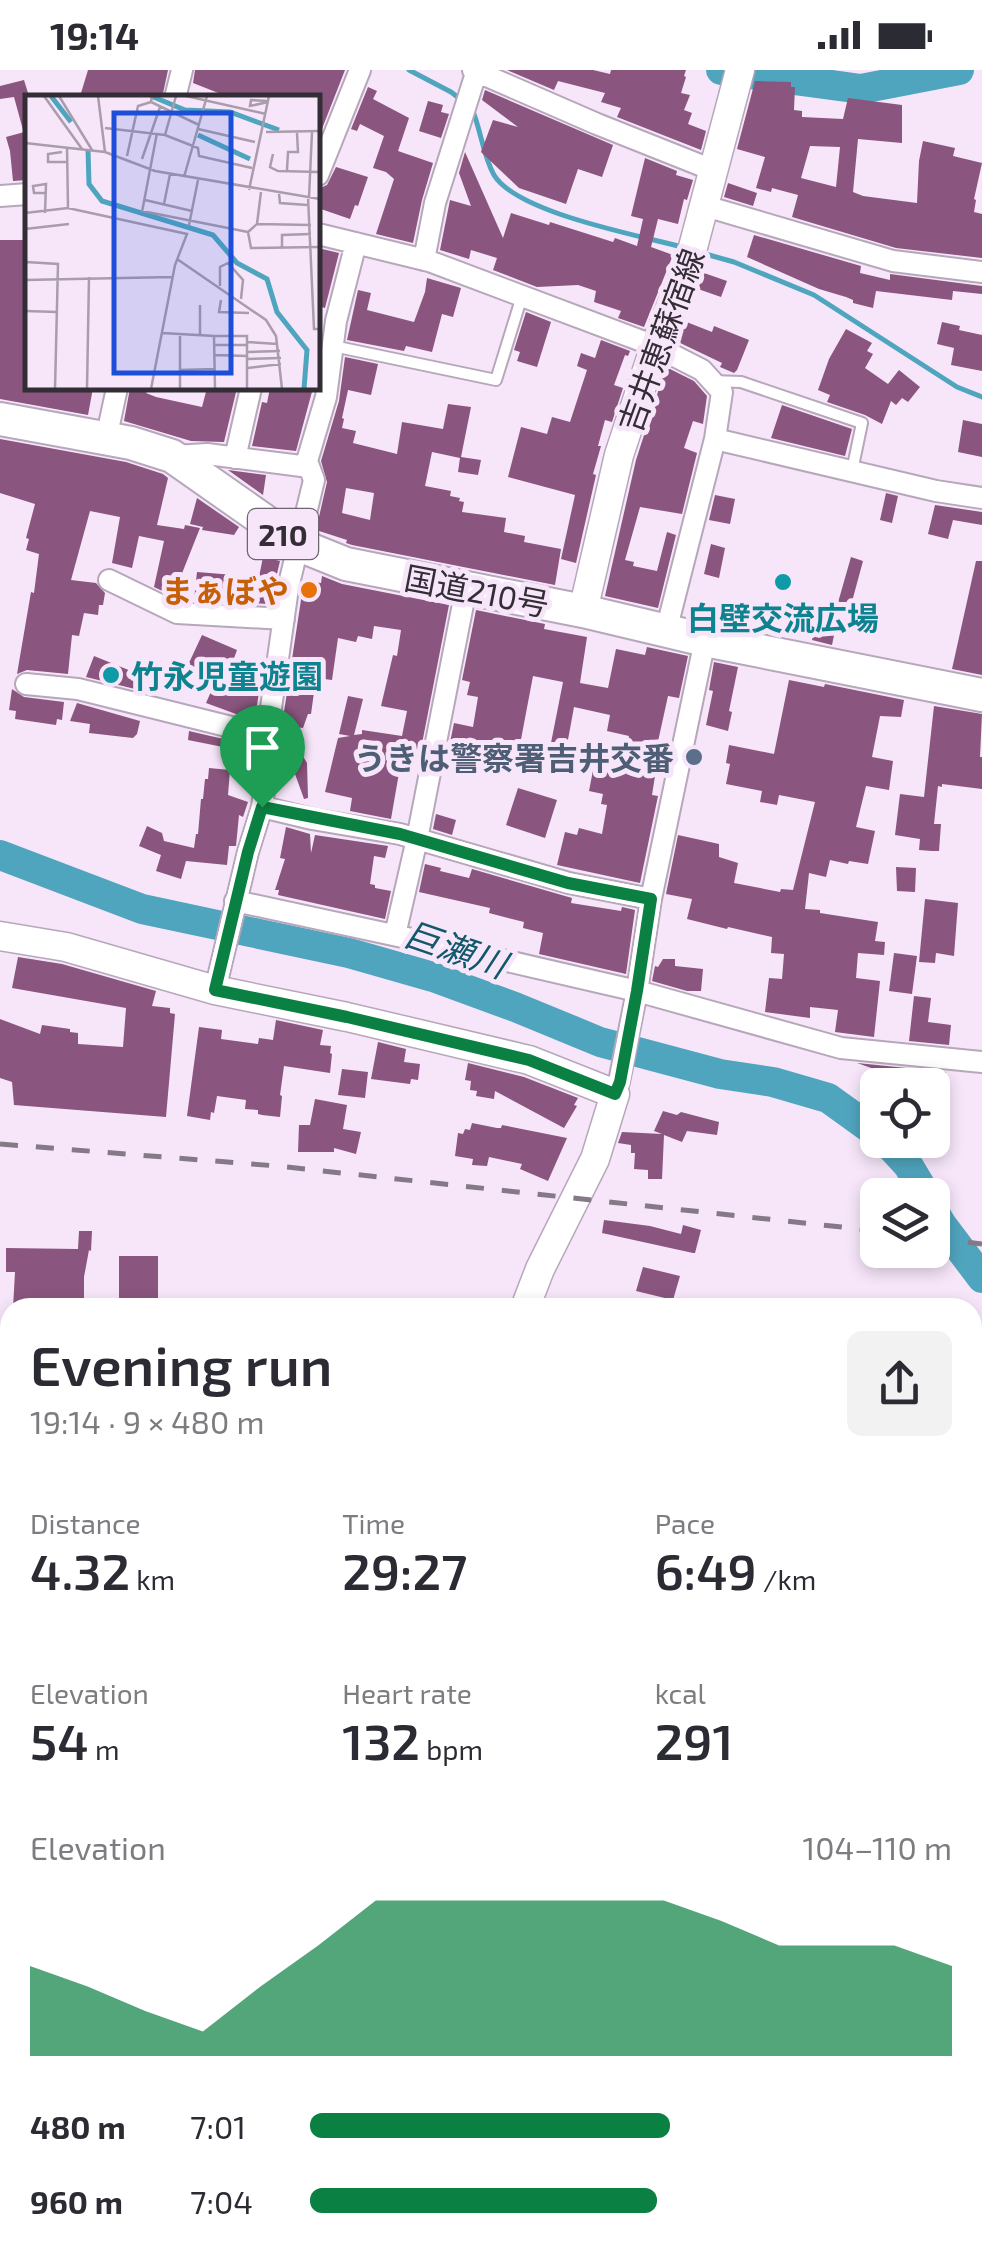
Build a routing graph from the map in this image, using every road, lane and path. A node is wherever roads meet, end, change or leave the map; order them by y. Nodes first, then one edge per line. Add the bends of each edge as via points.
1 (182, 70) edge
2 (360, 70) edge
3 (475, 71) edge
4 (739, 74) edge
5 (176, 95) edge
6 (320, 170) edge
7 (715, 171) junction
8 (25, 194) edge
9 (0, 196) edge
10 (706, 206) junction
11 (320, 235) edge
12 (356, 244) junction
13 (424, 260) junction
14 (982, 272) edge
15 (522, 296) junction
16 (332, 345) junction
17 (655, 346) junction
18 (712, 381) junction
19 (117, 390) edge
20 (251, 390) edge
21 (0, 418) edge
22 (106, 439) junction
23 (715, 439) junction
24 (172, 456) junction
25 (236, 458) junction
26 (309, 467) junction
27 (852, 470) junction
28 (982, 498) edge
29 (300, 546) junction
30 (109, 580) dead end
31 (466, 589) junction
32 (584, 611) junction
33 (284, 619) junction
34 (666, 631) junction
35 (705, 640) junction
36 (26, 684) dead end
37 (982, 695) edge
38 (268, 726) junction
39 (262, 807) junction
40 (418, 838) junction
41 (651, 899) junction
42 (235, 903) junction
43 (0, 936) edge
44 (395, 936) junction
45 (216, 985) junction
46 (636, 996) junction
47 (982, 1062) edge
48 (617, 1088) junction
49 (531, 1298) edge

1 - 5 street
2 - 6 street
3 - 7 street
3 - 13 street
4 - 7 main road, 吉井恵蘇宿線
7 - 10 main road, 吉井恵蘇宿線
8 - 9 street
10 - 14 street via 893,261
10 - 17 main road, 吉井恵蘇宿線
11 - 12 street
12 - 13 street
12 - 16 street
13 - 15 street
15 - 16 lane via 496,380
15 - 17 street
16 - 26 street
17 - 18 street
17 - 32 main road, 吉井恵蘇宿線 via 619,454
18 - 23 street via 722,392
18 - 27 lane via 741,382 862,424
19 - 22 street
20 - 25 street
21 - 22 highway, 国道210号 / 210
22 - 24 highway, 国道210号 / 210
23 - 27 street
23 - 34 street
24 - 25 street
24 - 29 highway, 国道210号 / 210
25 - 26 street
26 - 29 street via 314,480
27 - 28 street
29 - 31 highway, 国道210号 / 210 via 346,564
29 - 33 street
30 - 33 street via 177,613
31 - 32 highway, 国道210号 / 210
31 - 40 street
32 - 34 highway, 国道210号 / 210
33 - 38 street
34 - 35 highway, 国道210号 / 210
35 - 37 highway, 国道210号 / 210
35 - 41 street
36 - 38 street via 78,688 236,728
38 - 39 street
39 - 40 street
39 - 42 street
40 - 41 street via 568,883
40 - 44 street
41 - 46 street
42 - 44 street
42 - 45 street
43 - 45 main road
44 - 46 street
45 - 48 main road via 529,1060
46 - 47 street via 841,1048
46 - 48 street
48 - 49 main road via 595,1159

